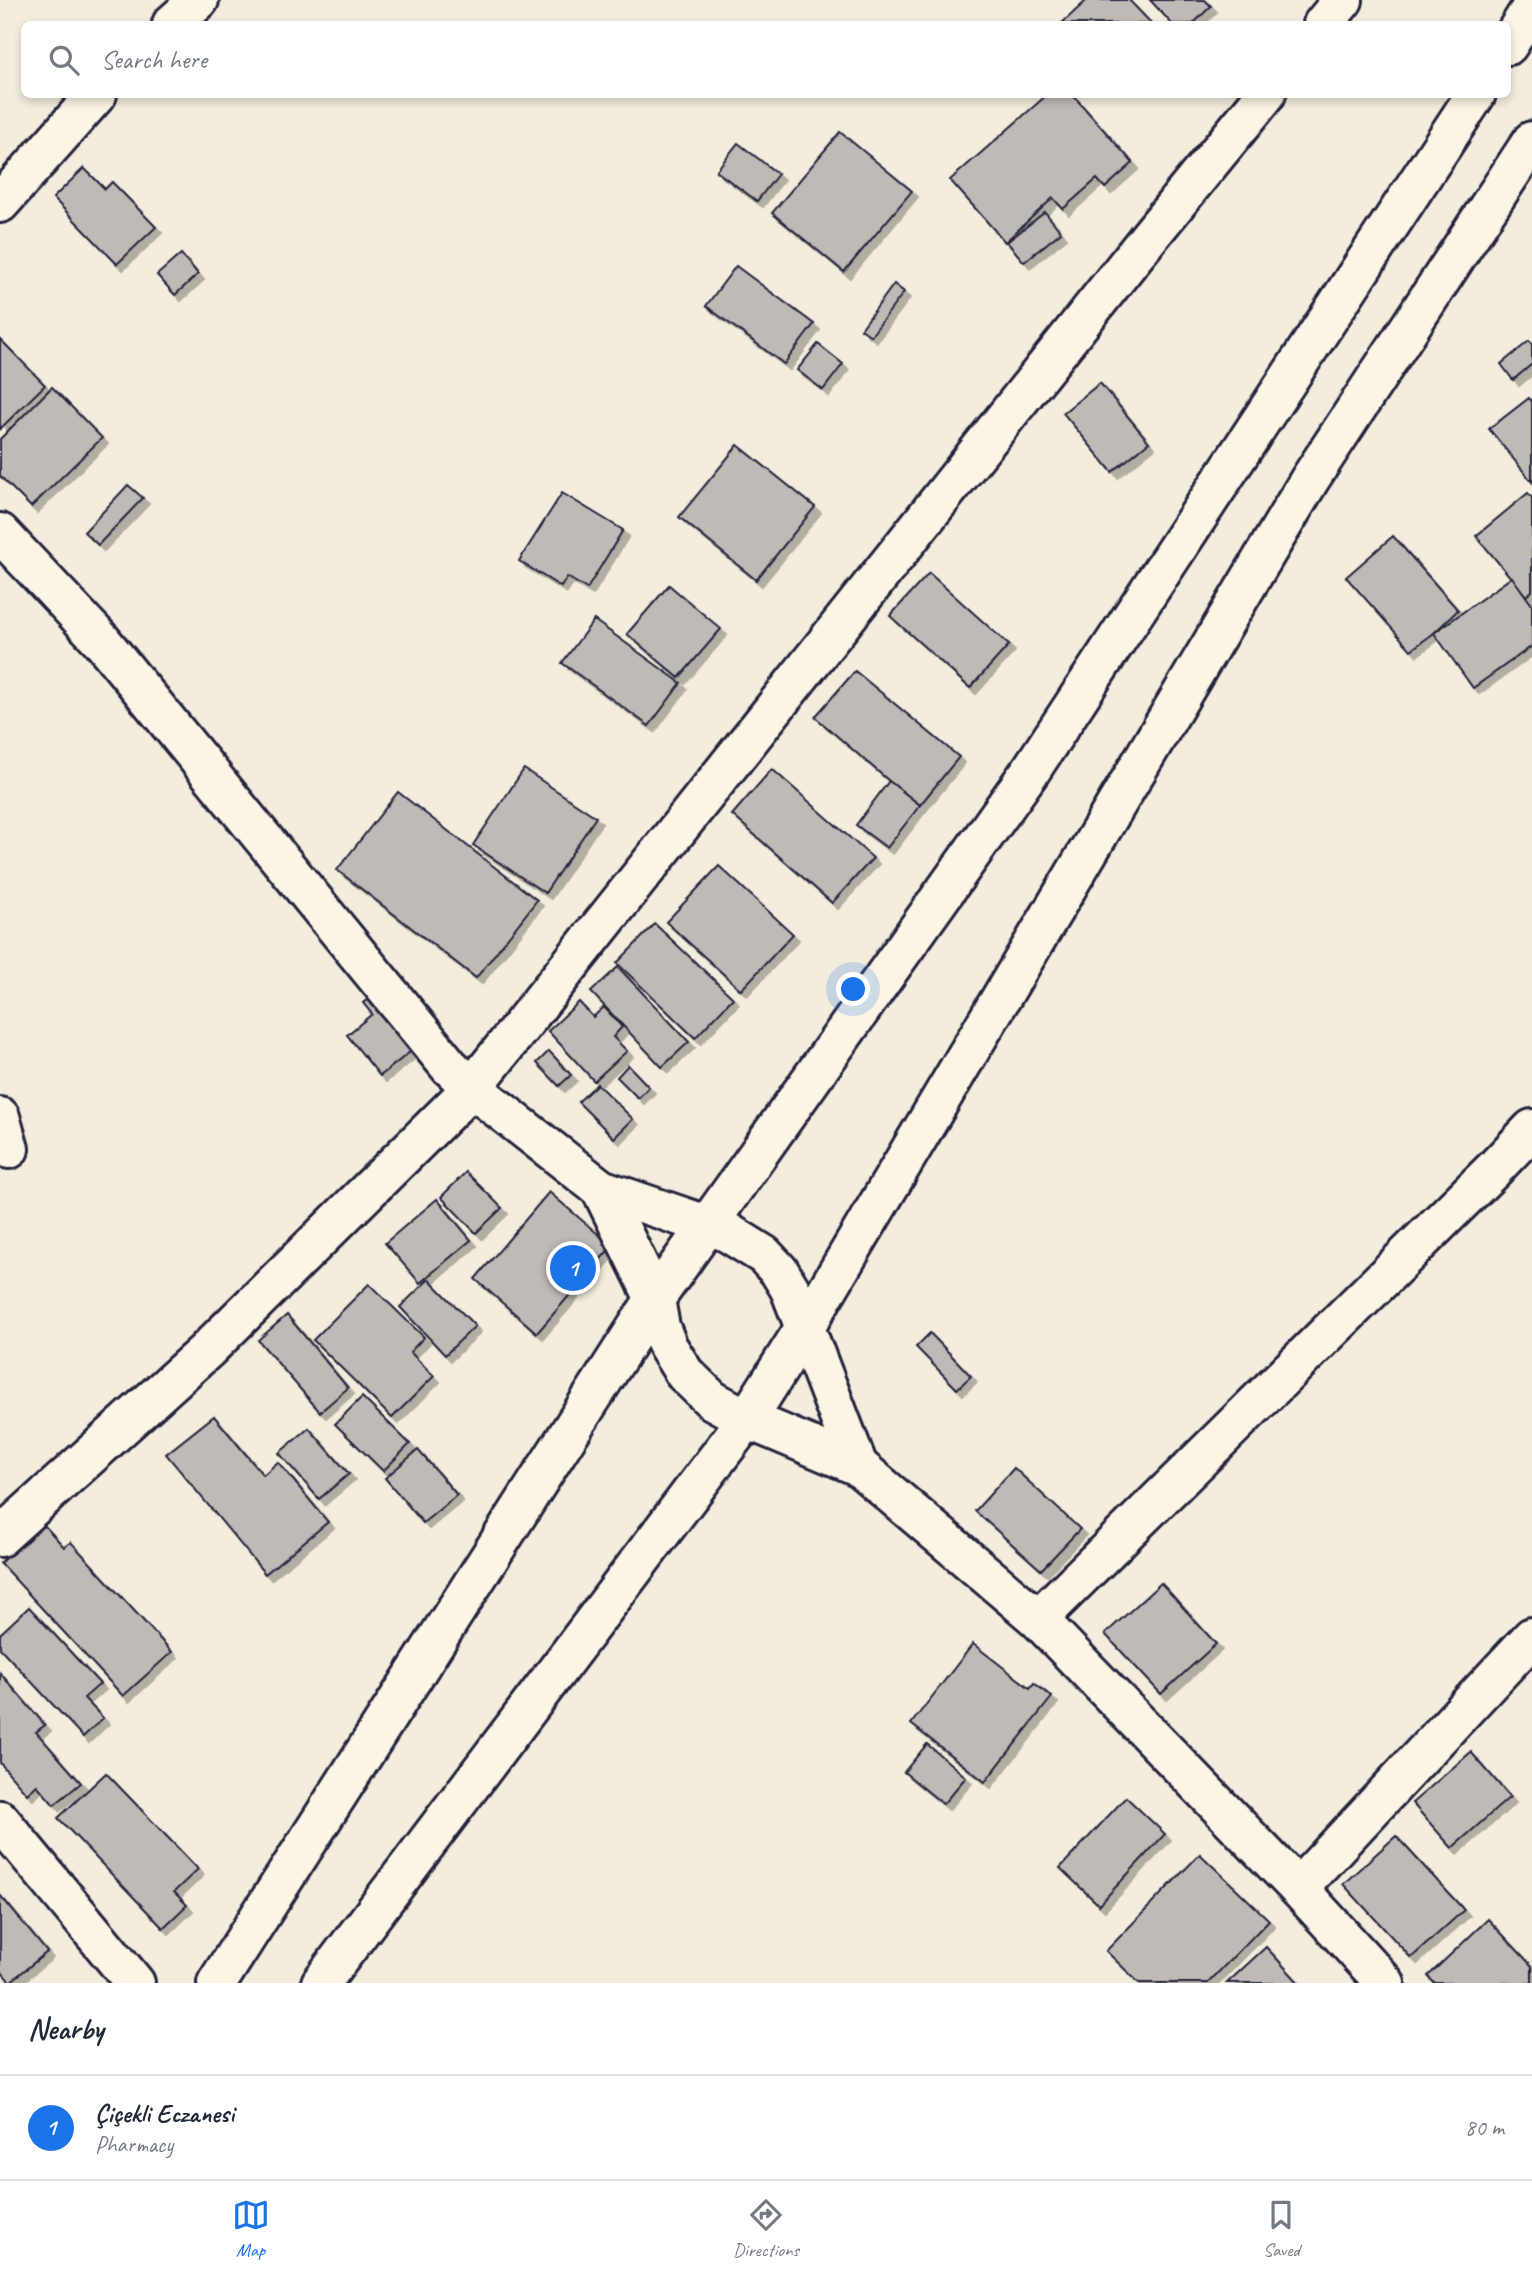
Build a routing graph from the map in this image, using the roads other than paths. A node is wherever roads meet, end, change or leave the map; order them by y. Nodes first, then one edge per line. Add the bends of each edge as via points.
1 (199, 0) edge
2 (1343, 0) edge
3 (1532, 7) edge
4 (175, 21) edge
5 (1326, 21) edge
6 (1511, 39) edge
7 (93, 98) edge
8 (1263, 98) edge
9 (1473, 98) edge
10 (1532, 141) edge
11 (0, 203) edge
12 (0, 533) edge
13 (472, 1088) junction
14 (1532, 1129) edge
15 (601, 1189) junction
16 (707, 1226) junction
17 (655, 1298) junction
18 (804, 1329) junction
19 (747, 1419) junction
20 (858, 1466) junction
21 (0, 1537) edge
22 (1038, 1619) junction
23 (1532, 1637) edge
24 (0, 1820) edge
25 (1298, 1888) junction
26 (135, 1983) edge
27 (217, 1983) edge
28 (321, 1983) edge
29 (1385, 1983) edge

1 - 4 main road
2 - 5 main road
3 - 6 main road
7 - 11 main road
8 - 13 main road
9 - 16 main road via 1031,770
10 - 18 main road via 1310,479
12 - 13 main road via 100,640 449,1066
13 - 15 main road
13 - 21 main road via 206,1351
14 - 22 main road
15 - 16 main road
15 - 17 main road
16 - 17 main road
16 - 18 main road via 727,1232 764,1255 790,1289
17 - 19 main road via 660,1327 685,1374 712,1400
17 - 27 main road
18 - 19 main road
18 - 20 main road
19 - 20 main road
19 - 28 main road
20 - 22 main road
22 - 25 main road
23 - 25 main road
24 - 26 main road
25 - 29 main road

